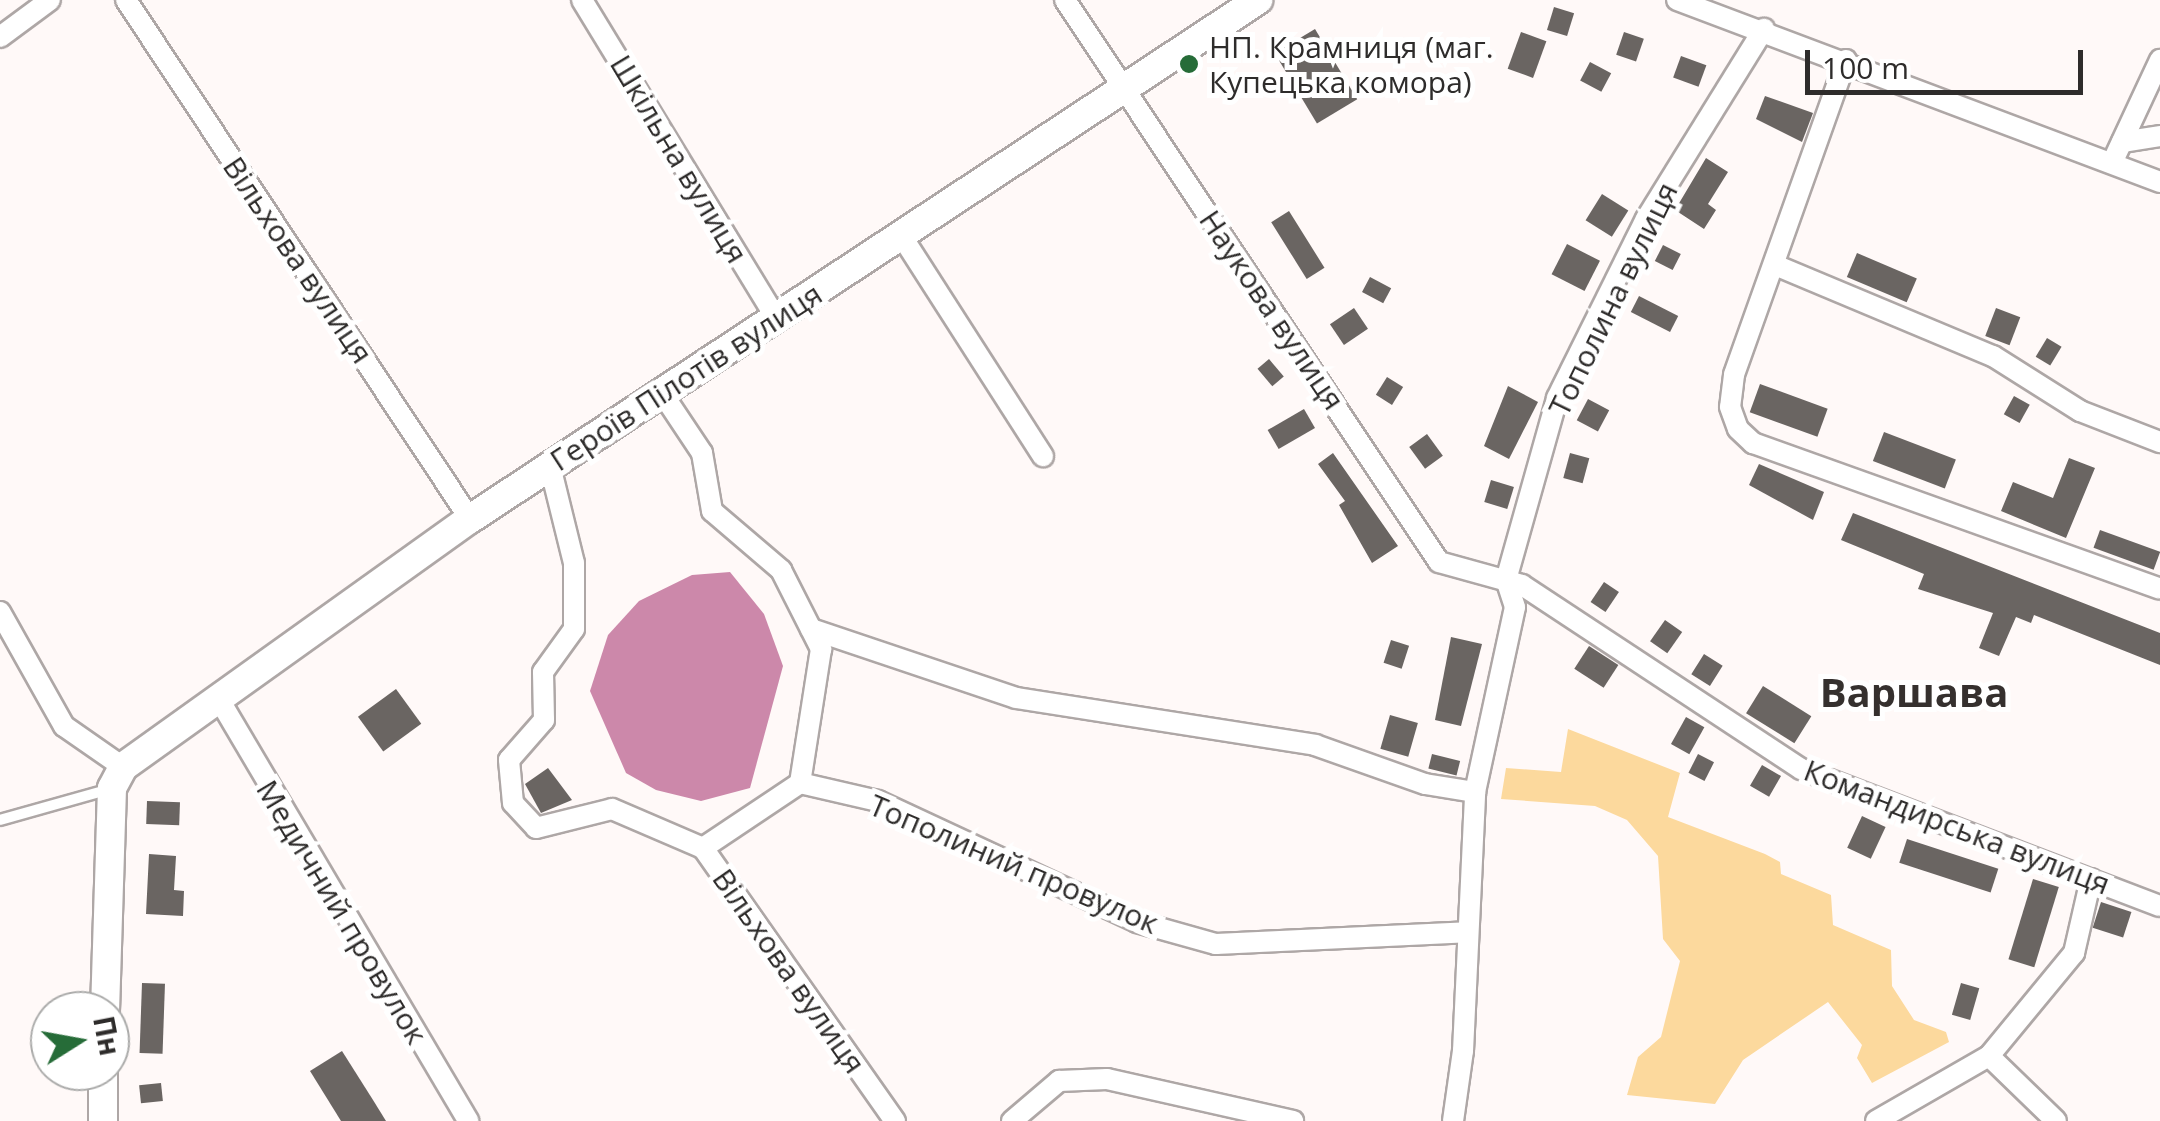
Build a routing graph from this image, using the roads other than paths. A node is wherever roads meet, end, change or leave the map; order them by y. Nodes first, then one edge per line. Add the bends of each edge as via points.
1 (50, 0) edge
2 (126, 0) edge
3 (582, 0) edge
4 (1065, 0) edge
5 (1258, 0) edge
6 (1677, 0) edge
7 (1764, 29) junction
8 (0, 36) edge
9 (1846, 60) junction
10 (2160, 60) edge
11 (1126, 90) junction
12 (2160, 136) edge
13 (2122, 142) junction
14 (2112, 163) junction
15 (2160, 182) edge
16 (901, 235) junction
17 (1775, 265) junction
18 (776, 318) junction
19 (662, 393) junction
20 (2160, 442) edge
21 (1043, 456) dead end
22 (550, 466) junction
23 (470, 520) junction
24 (1506, 580) junction
25 (2160, 590) edge
26 (0, 612) edge
27 (811, 629) junction
28 (220, 701) junction
29 (118, 778) junction
30 (800, 783) junction
31 (1475, 792) junction
32 (0, 820) edge
33 (703, 848) junction
34 (2091, 879) junction
35 (2160, 906) edge
36 (1467, 932) junction
37 (106, 991) edge
38 (1988, 1056) junction
39 (103, 1091) edge
40 (104, 1121) edge
41 (468, 1121) edge
42 (895, 1121) edge
43 (1012, 1121) edge
44 (1293, 1121) edge
45 (1452, 1121) edge
46 (1876, 1121) edge
47 (2056, 1121) edge

1 - 8 street
2 - 23 street, Вільхова вулиця
3 - 18 street, Шкільна вулиця
4 - 11 street, Наукова вулиця
5 - 11 street, Героїв Пілотів вулиця
6 - 7 street
7 - 9 street
7 - 24 street, Тополина вулиця via 1646,218 1558,398
9 - 14 street
9 - 17 street
10 - 13 street
11 - 16 street, Героїв Пілотів вулиця
11 - 24 street, Наукова вулиця via 1439,562
12 - 13 street
13 - 14 street
14 - 15 street
16 - 18 street, Героїв Пілотів вулиця
16 - 21 street
17 - 20 street via 1993,356 2080,411
17 - 25 street via 1734,375 1730,407 1738,429 1753,443
18 - 19 street, Героїв Пілотів вулиця
19 - 22 street, Героїв Пілотів вулиця
19 - 27 street via 702,453 712,512 782,570
22 - 23 street, Героїв Пілотів вулиця
22 - 33 street, Вільхова вулиця via 574,563 574,629 543,672 544,720 509,760 512,802 536,828 612,809
23 - 28 street, Героїв Пілотів вулиця
24 - 31 street, Тополина вулиця via 1515,607
24 - 34 street, Командирська вулиця via 1800,769
26 - 29 street via 64,726
27 - 30 street via 821,649
27 - 31 street via 1016,698 1315,745 1425,784
28 - 29 street, Героїв Пілотів вулиця
28 - 41 street, Медичний провулок
29 - 32 lane, Героїв Пілотів вулиця
29 - 37 street
30 - 33 street
30 - 36 street, Тополиний провулок via 878,801 1137,922 1216,944
31 - 36 street, Тополина вулиця
33 - 42 street, Вільхова вулиця
34 - 35 street, Командирська вулиця
34 - 38 street via 2074,953
36 - 45 street, Тополина вулиця via 1463,1051
38 - 46 street
38 - 47 street
39 - 40 street
43 - 44 street via 1059,1082 1108,1079

